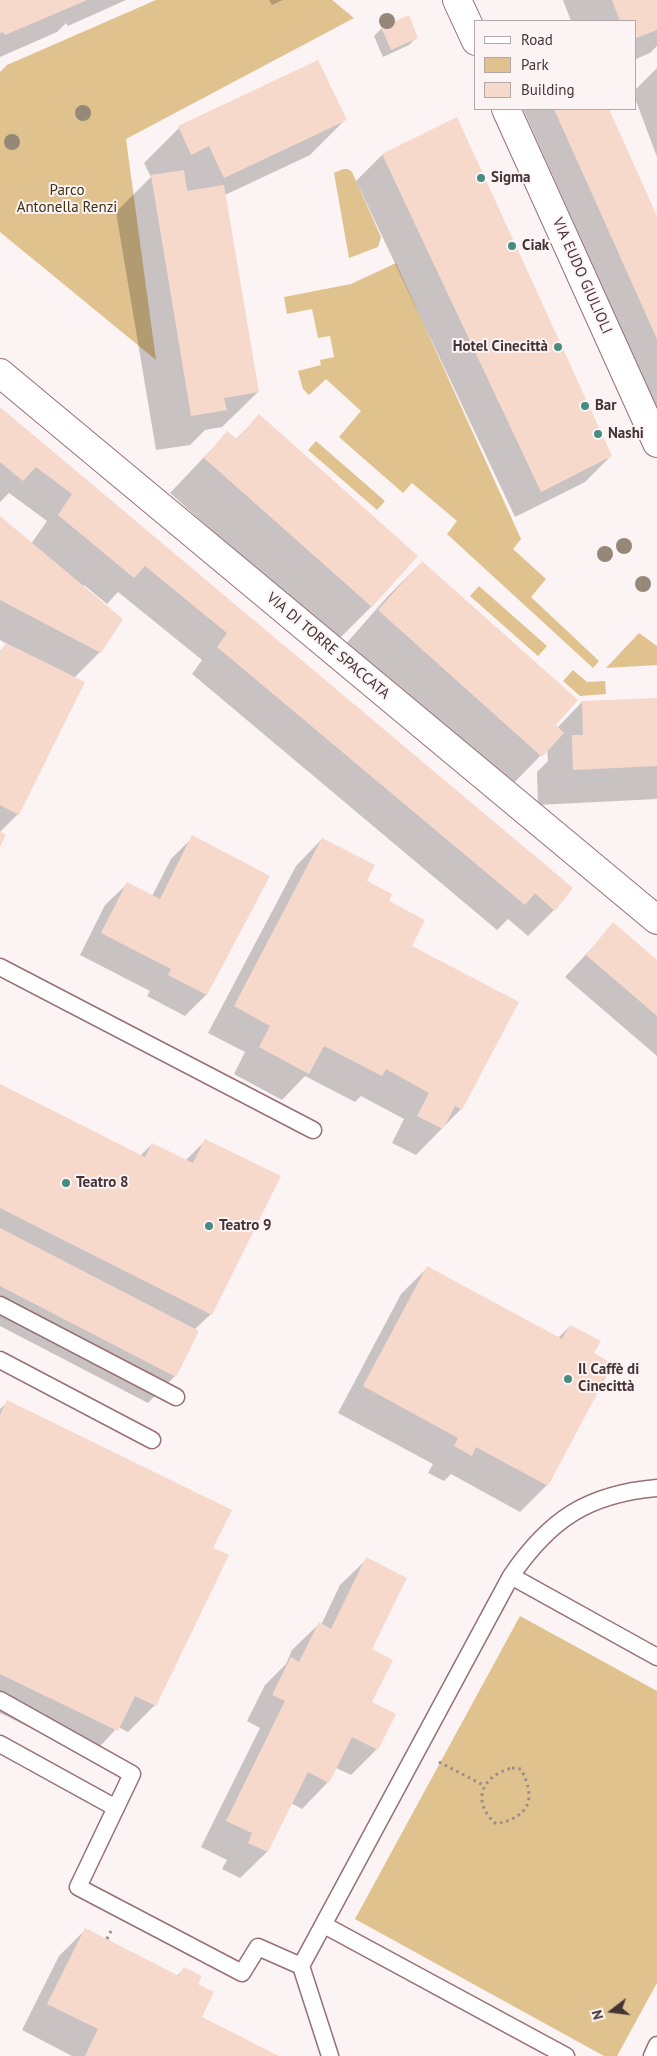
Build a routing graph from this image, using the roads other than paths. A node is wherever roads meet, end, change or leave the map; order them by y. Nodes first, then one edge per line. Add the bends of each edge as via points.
1 (457, 0) edge
2 (474, 37) edge
3 (506, 110) edge
4 (0, 373) edge
5 (657, 444) edge
6 (657, 920) edge
7 (0, 967) edge
8 (313, 1130) dead end
9 (0, 1305) edge
10 (0, 1360) edge
11 (176, 1397) dead end
12 (152, 1440) dead end
13 (657, 1488) edge
14 (511, 1576) junction
15 (657, 1657) edge
16 (0, 1700) edge
17 (0, 1744) edge
18 (116, 1808) junction
19 (324, 1925) junction
20 (301, 1966) junction
21 (657, 2045) edge
22 (330, 2056) edge
23 (566, 2056) edge
24 (652, 2056) edge

1 - 2 street
3 - 5 street, VIA EUDO GIULIOLI
4 - 6 street, VIA DI TORRE SPACCATA
7 - 8 lane
9 - 11 lane
10 - 12 lane
13 - 14 lane via 628,1491 572,1513 548,1530
14 - 15 lane
14 - 19 lane
16 - 18 lane via 132,1774
17 - 18 lane
18 - 20 lane via 78,1887 242,1973 258,1947
19 - 20 lane
19 - 23 lane via 474,2014
20 - 22 lane
21 - 24 lane

